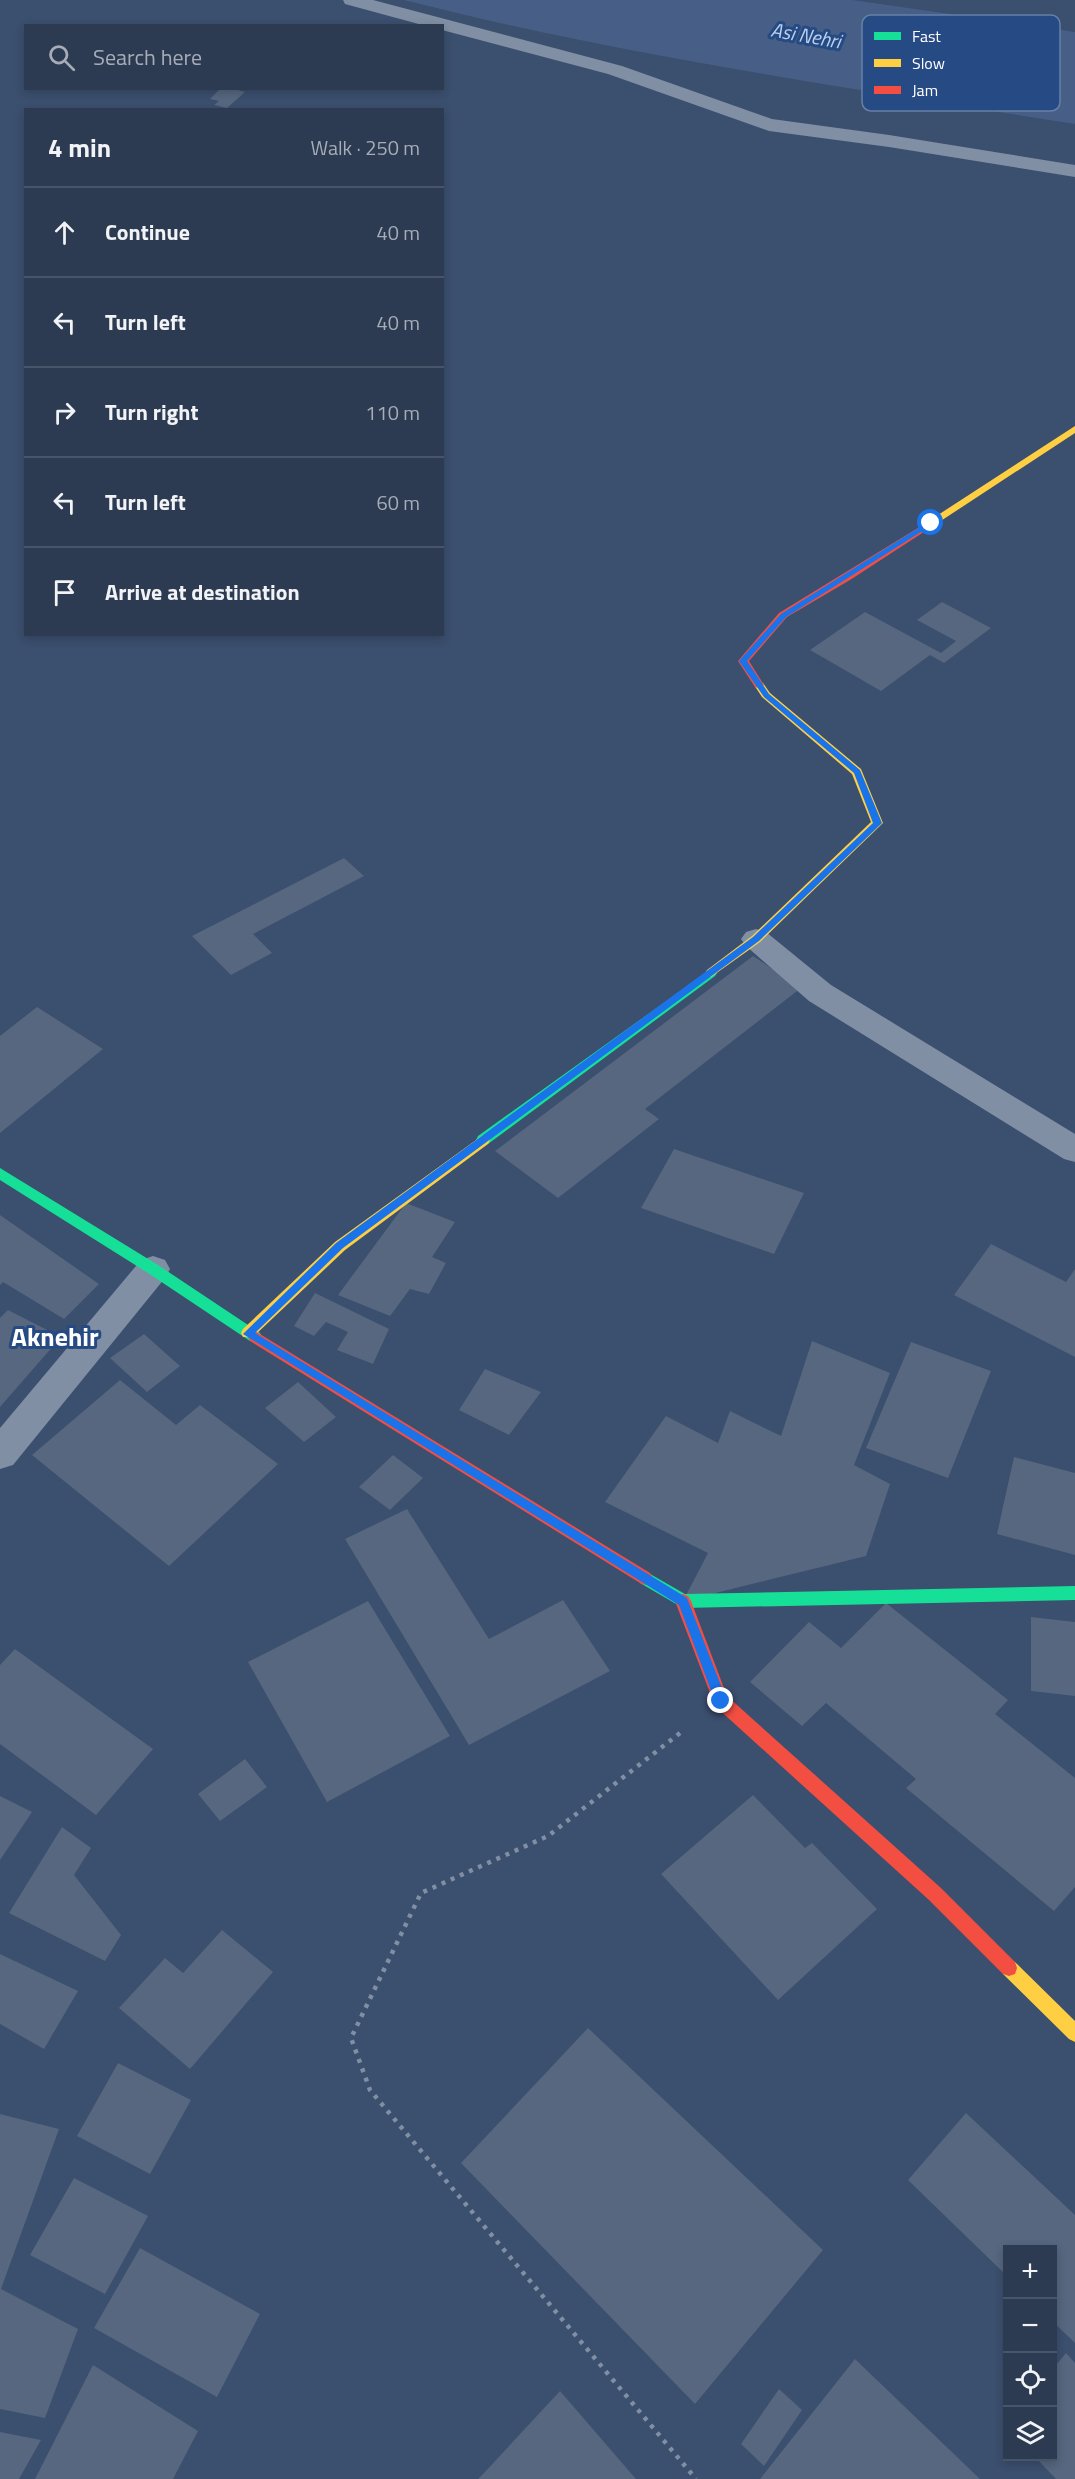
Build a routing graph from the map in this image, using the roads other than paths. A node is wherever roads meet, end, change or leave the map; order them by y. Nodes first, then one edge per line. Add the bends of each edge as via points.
1 (352, 0) edge
2 (442, 24) edge
3 (444, 24) edge
4 (1075, 171) edge
5 (1075, 429) edge
6 (756, 939) junction
7 (1075, 1150) edge
8 (0, 1173) edge
9 (153, 1269) junction
10 (248, 1334) junction
11 (0, 1454) edge
12 (1075, 1593) edge
13 (683, 1601) junction
14 (1075, 2033) edge

1 - 2 street
3 - 4 street via 615,70 769,125
5 - 6 street via 783,615 743,661 766,695 857,772 877,823
6 - 7 street via 820,993
6 - 10 street via 340,1246
8 - 9 street
9 - 10 street
9 - 11 street
10 - 13 street
12 - 13 street
13 - 14 street via 721,1701 935,1894

